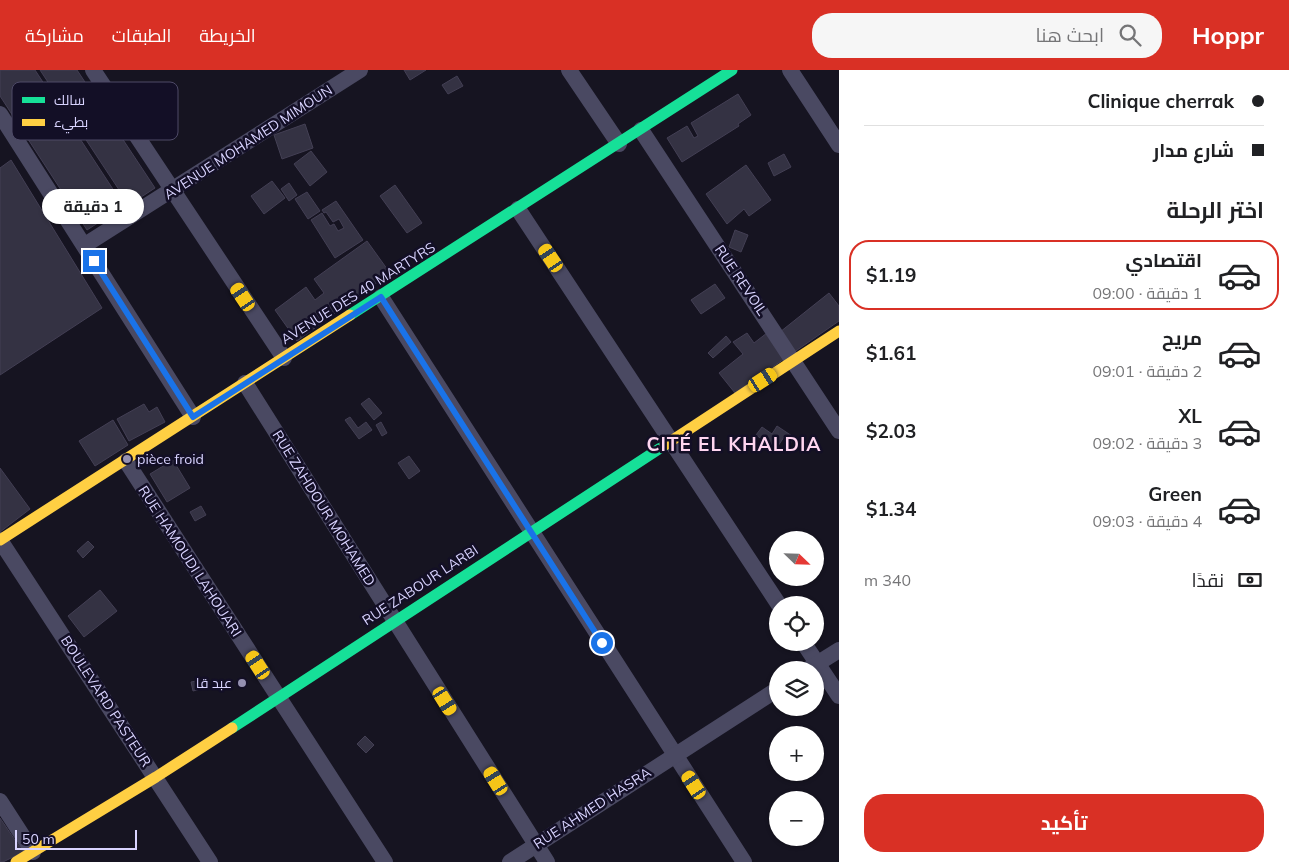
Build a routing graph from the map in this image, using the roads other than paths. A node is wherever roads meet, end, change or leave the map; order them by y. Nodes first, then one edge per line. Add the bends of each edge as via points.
1 (93, 70) edge
2 (360, 70) edge
3 (569, 70) edge
4 (732, 70) edge
5 (790, 70) edge
6 (101, 82) edge
7 (0, 114) edge
8 (641, 130) junction
9 (12, 133) edge
10 (17, 140) edge
11 (139, 140) edge
12 (619, 144) junction
13 (839, 145) edge
14 (172, 191) junction
15 (518, 209) junction
16 (84, 245) junction
17 (381, 297) junction
18 (839, 331) edge
19 (284, 358) junction
20 (794, 360) junction
21 (245, 383) junction
22 (193, 417) junction
23 (839, 431) edge
24 (672, 440) junction
25 (126, 462) junction
26 (531, 531) junction
27 (0, 540) edge
28 (773, 596) edge
29 (394, 620) junction
30 (839, 650) edge
31 (822, 661) edge
32 (824, 680) edge
33 (769, 695) edge
34 (279, 696) junction
35 (839, 696) edge
36 (674, 754) junction
37 (156, 777) junction
38 (0, 801) edge
39 (536, 845) junction
40 (33, 852) junction
41 (16, 862) edge
42 (210, 862) edge
43 (385, 862) edge
44 (510, 862) edge
45 (547, 862) edge
46 (744, 862) edge

1 - 6 street
2 - 14 street, AVENUE MOHAMED MIMOUN
3 - 12 street
4 - 8 street, AVENUE DES 40 MARTYRS
5 - 13 street
7 - 9 street
8 - 12 street, AVENUE DES 40 MARTYRS
8 - 20 street, RUE REVOIL
10 - 16 street
11 - 14 street
12 - 15 street, AVENUE DES 40 MARTYRS
14 - 16 street, AVENUE MOHAMED MIMOUN
14 - 19 street
15 - 17 street, AVENUE DES 40 MARTYRS
15 - 24 street
16 - 22 street
17 - 19 street, AVENUE DES 40 MARTYRS
17 - 26 street
18 - 20 street, RUE ZABOUR LARBI
19 - 21 street, AVENUE DES 40 MARTYRS
20 - 23 street, RUE REVOIL
20 - 24 street, RUE ZABOUR LARBI
21 - 22 street, AVENUE DES 40 MARTYRS
21 - 29 street, RUE ZAHDOUR MOHAMED
22 - 25 street, AVENUE DES 40 MARTYRS
24 - 26 street, RUE ZABOUR LARBI
24 - 28 street
25 - 27 street, AVENUE DES 40 MARTYRS
25 - 34 street, RUE HAMOUDI LAHOUARI
26 - 29 street, RUE ZABOUR LARBI
26 - 36 street
27 - 37 street, BOULEVARD PASTEUR
29 - 34 street, RUE ZABOUR LARBI
29 - 39 street, RUE ZAHDOUR MOHAMED
30 - 31 street
32 - 35 street
33 - 36 street, RUE AHMED HASRA
34 - 37 street, RUE ZABOUR LARBI
34 - 43 street, RUE HAMOUDI LAHOUARI
36 - 39 street, RUE AHMED HASRA
36 - 46 street
37 - 40 street, RUE ZABOUR LARBI
37 - 42 street, BOULEVARD PASTEUR
38 - 40 street
39 - 44 street, RUE AHMED HASRA
39 - 45 street, RUE ZAHDOUR MOHAMED
40 - 41 street, RUE ZABOUR LARBI

